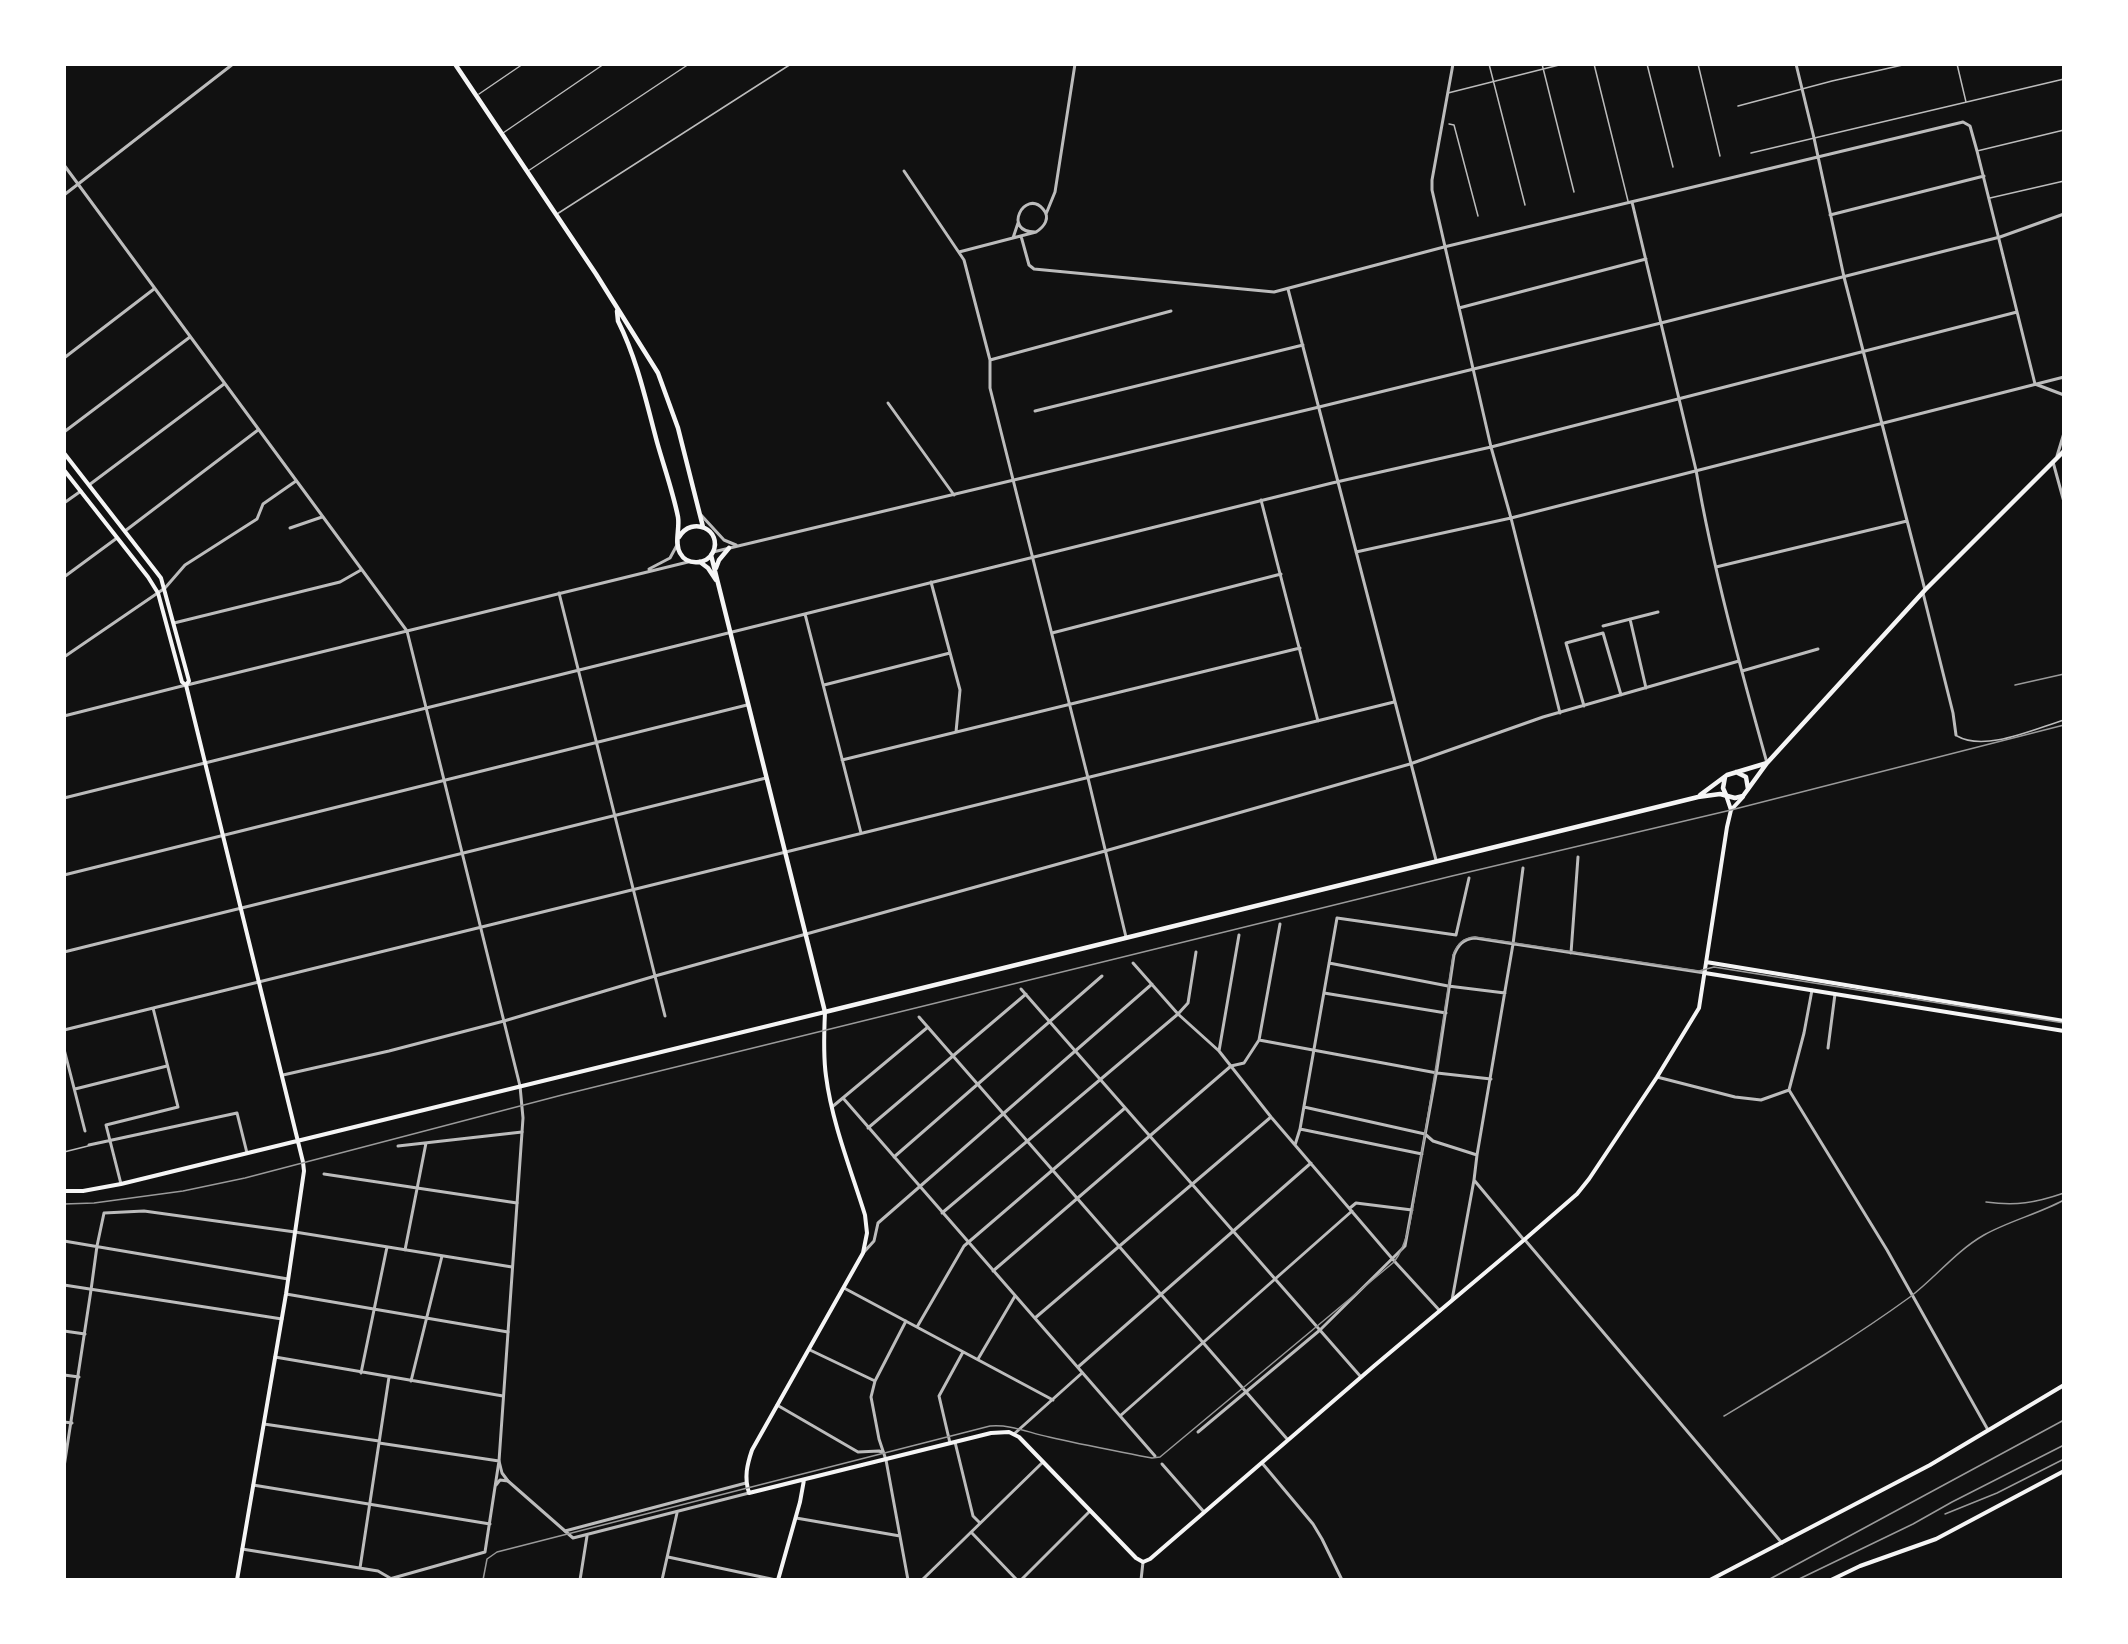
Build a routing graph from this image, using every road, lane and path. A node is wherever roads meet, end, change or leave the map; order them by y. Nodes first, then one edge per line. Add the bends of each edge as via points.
1 (233, 64) edge
2 (455, 64) edge
3 (523, 64) edge
4 (604, 64) edge
5 (689, 64) edge
6 (791, 64) edge
7 (1075, 64) edge
8 (1452, 64) edge
9 (1489, 64) edge
10 (1542, 64) edge
11 (1563, 64) edge
12 (1594, 64) edge
13 (1647, 64) edge
14 (1698, 64) edge
15 (1796, 64) edge
16 (1907, 64) edge
17 (1957, 64) edge
18 (1543, 69) junction
19 (2064, 79) edge
20 (1493, 82) junction
21 (1802, 90) junction
22 (1448, 93) junction
23 (476, 96) junction
24 (1966, 102) junction
25 (1738, 106) dead end
26 (1449, 124) dead end
27 (2064, 130) edge
28 (502, 133) junction
29 (1814, 138) junction
30 (1977, 150) junction
31 (1750, 153) dead end
32 (1720, 156) dead end
33 (1818, 156) junction
34 (64, 165) edge
35 (1674, 167) dead end
36 (527, 171) junction
37 (904, 171) dead end
38 (1984, 176) junction
39 (2064, 181) edge
40 (78, 184) junction
41 (1574, 192) dead end
42 (64, 195) edge
43 (1990, 198) junction
44 (1630, 202) junction
45 (1525, 204) dead end
46 (1046, 214) junction
47 (2064, 214) edge
48 (556, 215) junction
49 (1830, 215) junction
50 (1478, 216) dead end
51 (1018, 222) junction
52 (1036, 232) junction
53 (1021, 236) junction
54 (2000, 237) junction
55 (1013, 238) junction
56 (1444, 247) junction
57 (959, 252) junction
58 (1646, 259) junction
59 (1844, 277) junction
60 (154, 289) junction
61 (1288, 289) junction
62 (1459, 308) junction
63 (617, 311) junction
64 (1171, 311) dead end
65 (2018, 312) junction
66 (1660, 323) junction
67 (190, 337) junction
68 (1303, 345) junction
69 (1863, 353) junction
70 (64, 358) edge
71 (990, 360) junction
72 (1474, 368) junction
73 (2064, 377) edge
74 (224, 384) junction
75 (2035, 384) junction
76 (2064, 395) edge
77 (1679, 399) junction
78 (888, 404) dead end
79 (1319, 407) junction
80 (1035, 411) dead end
81 (1882, 425) junction
82 (258, 430) junction
83 (64, 432) edge
84 (2064, 433) edge
85 (1491, 447) junction
86 (2064, 451) edge
87 (64, 453) edge
88 (2055, 460) junction
89 (64, 470) edge
90 (1696, 470) junction
91 (1014, 480) junction
92 (296, 481) junction
93 (1338, 481) junction
94 (89, 485) junction
95 (81, 490) junction
96 (954, 495) junction
97 (1261, 500) junction
98 (2064, 502) edge
99 (64, 503) edge
100 (700, 514) junction
101 (322, 517) junction
102 (1511, 518) junction
103 (1907, 521) junction
104 (703, 527) junction
105 (290, 528) dead end
106 (125, 531) junction
107 (679, 537) junction
108 (117, 538) junction
109 (677, 544) junction
110 (738, 546) junction
111 (729, 548) junction
112 (1356, 552) junction
113 (712, 554) junction
114 (1033, 557) junction
115 (690, 562) junction
116 (700, 562) junction
117 (1716, 567) junction
118 (361, 570) junction
119 (716, 571) junction
120 (637, 574) junction
121 (1281, 574) junction
122 (64, 577) edge
123 (931, 582) junction
124 (165, 588) junction
125 (1924, 592) junction
126 (158, 593) junction
127 (559, 593) junction
128 (722, 594) junction
129 (1658, 612) dead end
130 (805, 614) junction
131 (1630, 619) junction
132 (174, 623) junction
133 (1603, 626) dead end
134 (407, 631) junction
135 (730, 632) junction
136 (1052, 633) junction
137 (1300, 648) junction
138 (1818, 649) dead end
139 (950, 653) junction
140 (64, 657) edge
141 (1739, 662) junction
142 (578, 670) junction
143 (1742, 671) junction
144 (186, 685) junction
145 (823, 686) junction
146 (1646, 688) junction
147 (1621, 695) junction
148 (1394, 702) junction
149 (1070, 704) junction
150 (747, 705) junction
151 (1584, 706) junction
152 (426, 708) junction
153 (1560, 713) junction
154 (64, 716) edge
155 (2064, 720) edge
156 (1318, 721) junction
157 (956, 732) junction
158 (1956, 735) joint
159 (596, 742) junction
160 (842, 760) junction
161 (206, 763) junction
162 (1767, 763) junction
163 (1410, 764) junction
164 (1734, 772) junction
165 (1727, 775) junction
166 (766, 778) junction
167 (1088, 778) junction
168 (444, 780) junction
169 (1745, 794) junction
170 (1726, 795) junction
171 (1698, 796) junction
172 (64, 798) edge
173 (1731, 810) junction
174 (615, 815) junction
175 (861, 833) junction
176 (224, 835) junction
177 (1105, 851) junction
178 (785, 852) junction
179 (462, 853) junction
180 (1578, 857) dead end
181 (1436, 860) junction
182 (1523, 868) dead end
183 (64, 875) edge
184 (1469, 878) dead end
185 (633, 890) junction
186 (241, 908) junction
187 (1280, 924) dead end
188 (480, 927) junction
189 (806, 933) junction
190 (1239, 935) dead end
191 (1126, 938) junction
192 (1514, 944) junction
193 (64, 952) edge
194 (1196, 952) dead end
195 (1571, 953) junction
196 (1706, 962) junction
197 (1133, 963) dead end
198 (1329, 963) junction
199 (1705, 973) junction
200 (655, 976) junction
201 (1102, 976) dead end
202 (260, 982) junction
203 (1152, 984) junction
204 (1449, 986) junction
205 (1021, 989) dead end
206 (1812, 990) junction
207 (1324, 993) junction
208 (1505, 993) junction
209 (1026, 994) junction
210 (1835, 994) junction
211 (153, 1008) junction
212 (825, 1011) junction
213 (1446, 1013) junction
214 (1178, 1014) junction
215 (665, 1016) dead end
216 (919, 1017) dead end
217 (504, 1021) junction
218 (2064, 1021) edge
219 (1050, 1022) junction
220 (928, 1027) junction
221 (64, 1030) edge
222 (2064, 1031) edge
223 (1259, 1040) junction
224 (1828, 1048) dead end
225 (64, 1049) edge
226 (1314, 1049) junction
227 (1075, 1051) junction
228 (1219, 1051) junction
229 (953, 1056) junction
230 (167, 1066) junction
231 (1231, 1066) junction
232 (1437, 1073) junction
233 (283, 1075) junction
234 (1656, 1077) junction
235 (1491, 1079) junction
236 (1100, 1080) junction
237 (978, 1084) junction
238 (520, 1086) junction
239 (75, 1089) junction
240 (1789, 1090) junction
241 (843, 1098) junction
242 (832, 1107) junction
243 (1304, 1107) junction
244 (1125, 1108) junction
245 (1003, 1113) junction
246 (1271, 1117) junction
247 (868, 1128) junction
248 (1300, 1129) junction
249 (85, 1131) dead end
250 (522, 1132) junction
251 (1425, 1134) junction
252 (1150, 1137) junction
253 (110, 1140) junction
254 (1027, 1141) junction
255 (299, 1142) junction
256 (426, 1143) junction
257 (89, 1145) joint
258 (1295, 1145) junction
259 (398, 1146) dead end
260 (64, 1152) edge
261 (247, 1154) junction
262 (1422, 1154) junction
263 (1477, 1155) junction
264 (894, 1157) junction
265 (1311, 1163) junction
266 (1052, 1170) junction
267 (324, 1174) dead end
268 (1474, 1180) junction
269 (121, 1184) junction
270 (1192, 1185) junction
271 (919, 1186) junction
272 (417, 1188) junction
273 (64, 1191) edge
274 (1078, 1199) junction
275 (517, 1203) junction
276 (1351, 1210) junction
277 (1412, 1210) junction
278 (942, 1213) junction
279 (1233, 1231) junction
280 (295, 1232) junction
281 (1524, 1240) junction
282 (64, 1241) edge
283 (968, 1242) junction
284 (97, 1246) junction
285 (1119, 1246) junction
286 (387, 1247) junction
287 (405, 1250) junction
288 (863, 1253) junction
289 (442, 1256) junction
290 (1392, 1259) junction
291 (512, 1267) junction
292 (993, 1271) junction
293 (288, 1280) junction
294 (1276, 1280) junction
295 (64, 1285) edge
296 (844, 1288) junction
297 (91, 1290) junction
298 (286, 1294) junction
299 (1161, 1294) junction
300 (1015, 1296) junction
301 (1452, 1300) junction
302 (374, 1309) junction
303 (1440, 1311) junction
304 (427, 1318) junction
305 (1034, 1318) junction
306 (282, 1319) junction
307 (906, 1321) junction
308 (917, 1327) junction
309 (1320, 1330) junction
310 (64, 1331) edge
311 (508, 1332) junction
312 (85, 1334) junction
313 (1203, 1343) junction
314 (810, 1350) junction
315 (963, 1352) junction
316 (275, 1357) junction
317 (978, 1360) junction
318 (1077, 1367) junction
319 (361, 1372) junction
320 (1082, 1373) junction
321 (64, 1375) edge
322 (79, 1377) junction
323 (389, 1377) junction
324 (1361, 1377) junction
325 (411, 1381) junction
326 (875, 1381) junction
327 (2064, 1385) edge
328 (1246, 1393) junction
329 (503, 1396) junction
330 (1053, 1400) junction
331 (777, 1405) junction
332 (1120, 1416) junction
333 (64, 1422) edge
334 (72, 1423) junction
335 (264, 1424) junction
336 (1988, 1431) junction
337 (1197, 1432) dead end
338 (1014, 1434) junction
339 (1288, 1440) junction
340 (379, 1442) junction
341 (953, 1442) junction
342 (884, 1453) junction
343 (1155, 1456) dead end
344 (886, 1460) junction
345 (499, 1461) junction
346 (1043, 1462) junction
347 (1262, 1463) junction
348 (1162, 1464) dead end
349 (64, 1467) edge
350 (2064, 1471) edge
351 (804, 1480) junction
352 (508, 1481) junction
353 (746, 1483) junction
354 (254, 1485) junction
355 (495, 1486) junction
356 (748, 1493) junction
357 (369, 1505) junction
358 (1090, 1510) junction
359 (1204, 1512) junction
360 (677, 1513) junction
361 (796, 1518) junction
362 (980, 1523) junction
363 (490, 1524) junction
364 (565, 1531) junction
365 (971, 1532) junction
366 (587, 1536) junction
367 (900, 1536) junction
368 (1782, 1543) junction
369 (243, 1549) junction
370 (668, 1557) junction
371 (1143, 1562) junction
372 (360, 1568) junction
373 (389, 1579) edge
374 (237, 1580) edge
375 (580, 1580) edge
376 (663, 1580) edge
377 (777, 1580) edge
378 (908, 1580) edge
379 (922, 1580) edge
380 (1019, 1580) edge
381 (1140, 1580) edge
382 (1342, 1580) edge
383 (1710, 1580) edge
384 (1831, 1580) edge

1 - 40 street
2 - 23 main road
3 - 23 lane
4 - 28 lane
5 - 36 lane
6 - 48 lane
7 - 46 street via 1054,192
8 - 22 street
9 - 20 lane
10 - 18 lane
11 - 18 lane
12 - 44 lane
13 - 35 lane
14 - 32 lane
15 - 21 street
16 - 21 lane
17 - 24 lane
18 - 20 lane
18 - 41 lane
19 - 24 lane
20 - 22 lane
20 - 45 lane
21 - 25 lane
21 - 29 street
22 - 56 street via 1432,180
23 - 28 main road
24 - 29 lane
26 - 50 lane via 1454,125
27 - 30 lane
28 - 36 main road
29 - 31 lane
29 - 33 street
30 - 33 street via 1970,126 1964,122
30 - 38 street
33 - 44 street
33 - 49 street
34 - 40 street
36 - 48 main road
37 - 57 street
38 - 43 street
38 - 49 street
39 - 43 lane
40 - 42 street
40 - 60 street
43 - 54 street
44 - 56 street
44 - 58 street
46 - 51 street via 1042,207 1028,204 1018,214
46 - 52 street via 1046,222
47 - 54 street
48 - 63 main road
49 - 59 street
51 - 52 street via 1029,232
51 - 55 street
52 - 53 street
53 - 55 street
53 - 61 street via 1029,265 1034,269 1274,292
54 - 59 street
54 - 65 street
55 - 57 street
56 - 61 street
56 - 62 street
57 - 71 street
58 - 62 street
58 - 66 street
59 - 66 street
59 - 69 street
60 - 67 street
60 - 70 street
61 - 68 street
62 - 72 street
63 - 100 main road via 648,356 665,391
63 - 107 main road via 641,381 678,518
64 - 71 street
65 - 69 street
65 - 75 street
66 - 72 street
66 - 77 street
67 - 74 street
67 - 83 street
68 - 79 street
68 - 80 street
69 - 77 street
69 - 81 street
71 - 91 street via 990,388
72 - 79 street
72 - 85 street
73 - 75 street
74 - 82 street
74 - 94 street
75 - 76 street
75 - 81 street
77 - 85 street
77 - 90 street
78 - 96 street
79 - 91 street
79 - 93 street
81 - 90 street
81 - 103 street
82 - 92 street
82 - 106 street
84 - 88 street
85 - 93 street
85 - 102 street
86 - 88 main road
87 - 94 main road
88 - 98 street
88 - 125 main road
89 - 95 main road
90 - 102 street
90 - 117 street
91 - 96 street
91 - 114 street
92 - 101 street
92 - 124 street via 263,504 256,519 185,565
93 - 97 street
93 - 112 street
94 - 106 main road
95 - 99 street
95 - 108 main road
96 - 110 street
97 - 114 street
97 - 121 street
100 - 104 main road
100 - 110 street via 724,540
101 - 105 street
101 - 118 street
102 - 112 street
102 - 153 street
103 - 117 street
103 - 125 street
104 - 107 main road via 689,526
104 - 113 main road via 714,539
106 - 124 main road via 157,571
107 - 109 main road
108 - 122 street
108 - 126 main road
109 - 115 main road via 680,554
109 - 120 street via 666,561
110 - 111 street
111 - 113 street
111 - 119 main road
112 - 148 street
113 - 116 main road
113 - 119 main road
114 - 123 street
114 - 136 street
115 - 116 main road
115 - 120 street
116 - 128 main road via 713,573
117 - 141 street
118 - 132 street via 340,582
118 - 134 street
119 - 128 main road
120 - 127 street
121 - 136 street
121 - 137 street
123 - 130 street
123 - 139 street
124 - 126 street
124 - 132 main road
125 - 158 street
125 - 162 main road
126 - 140 street
126 - 144 main road
127 - 134 street
127 - 142 street
128 - 135 main road
129 - 131 street
130 - 135 street
130 - 145 street
131 - 133 street
131 - 146 street
132 - 144 main road via 189,681
134 - 144 street
134 - 152 street
135 - 142 street
135 - 150 main road
136 - 149 street
137 - 149 street
137 - 156 street
138 - 143 street
139 - 145 street
139 - 157 street via 960,690
141 - 143 street
141 - 146 street
142 - 152 street
142 - 159 street
143 - 162 street
144 - 154 street
144 - 161 main road
145 - 160 street
146 - 147 street
147 - 151 street
147 - 151 street via 1603,633 1566,643
148 - 156 street
148 - 163 street
149 - 157 street
149 - 167 street
150 - 159 street
150 - 166 main road
151 - 153 street
152 - 161 street
152 - 168 street
153 - 163 street
155 - 158 lane via 1990,742 1970,742
156 - 167 street
157 - 160 street
159 - 168 street
159 - 174 street
160 - 175 street
161 - 172 street
161 - 176 main road
162 - 164 main road
162 - 169 main road
163 - 177 street
163 - 181 street
164 - 165 main road
164 - 169 main road via 1746,777 1749,785
165 - 170 main road via 1723,781
165 - 171 main road
166 - 174 street
166 - 178 main road
167 - 175 street
167 - 177 street
168 - 176 street
168 - 179 street
169 - 170 main road via 1735,798
169 - 173 main road
170 - 171 main road
170 - 173 main road
171 - 181 main road
173 - 196 main road
174 - 179 street
174 - 185 street
175 - 178 street
176 - 183 street
176 - 186 main road
177 - 189 street
177 - 191 street
178 - 185 street
178 - 189 main road
179 - 186 street
179 - 188 street
180 - 195 street
181 - 191 main road
182 - 192 street
184 - 198 street via 1456,935 1337,918
185 - 188 street
185 - 200 street
186 - 193 street
186 - 202 main road
187 - 223 street
188 - 202 street
188 - 217 street
189 - 200 street
189 - 212 main road
190 - 228 street
191 - 212 main road
192 - 195 street
192 - 204 street via 1475,938 1462,942 1456,950
192 - 208 street
194 - 214 street via 1188,1003
195 - 199 street
196 - 199 main road
196 - 218 main road
197 - 203 street
198 - 204 street
198 - 207 street
199 - 206 main road
199 - 234 main road via 1697,1013
200 - 215 street
200 - 217 street
201 - 219 street
202 - 211 street
202 - 233 main road
203 - 214 street
203 - 227 street
204 - 208 street
204 - 213 street
205 - 209 street
206 - 210 main road
206 - 240 street
207 - 213 street
207 - 226 street
208 - 235 street
209 - 219 street
209 - 229 street
210 - 222 main road
210 - 224 street
211 - 221 street
211 - 230 street
212 - 238 main road
212 - 242 main road via 825,1075
213 - 232 street
214 - 228 street
214 - 236 street
216 - 220 street
217 - 233 street
217 - 238 street
219 - 227 street
219 - 237 street
220 - 229 street
220 - 241 street
223 - 226 street
223 - 231 street via 1245,1063
225 - 239 street
226 - 232 street
226 - 243 street
227 - 236 street
227 - 245 street
228 - 231 street
229 - 237 street
229 - 247 street
230 - 239 street
230 - 253 street via 178,1107 106,1125
231 - 246 street
231 - 252 street
232 - 235 street
232 - 251 street
233 - 255 main road
234 - 240 street via 1761,1100
234 - 281 main road via 1589,1179
235 - 263 street
236 - 244 street
236 - 254 street
237 - 245 street
237 - 264 street
238 - 250 street
238 - 255 main road
239 - 249 street
240 - 336 street via 1887,1250
241 - 242 street
241 - 247 street
242 - 288 main road via 865,1215
243 - 248 street
243 - 251 street
244 - 252 street
244 - 266 street
245 - 254 street
245 - 271 street
246 - 258 street
246 - 270 street
247 - 264 street
248 - 258 street
248 - 262 street
250 - 256 street
250 - 275 street
251 - 262 street
251 - 263 street via 1433,1141
252 - 270 street
252 - 274 street
253 - 257 street
253 - 261 street via 237,1113
253 - 269 street
254 - 266 street
254 - 278 street
255 - 261 main road
255 - 280 main road via 304,1171
256 - 259 street
256 - 272 street
257 - 260 lane
258 - 265 street
261 - 269 main road
262 - 277 street
263 - 268 street
264 - 271 street
265 - 276 street
265 - 279 street
266 - 274 street
266 - 283 street
267 - 272 street
268 - 281 street
268 - 301 street
269 - 273 main road
270 - 279 street
270 - 285 street
271 - 278 street
271 - 288 street via 878,1223 874,1241
272 - 275 street
272 - 287 street
274 - 285 street
274 - 292 street
275 - 291 street
276 - 277 street via 1356,1203
276 - 290 street
276 - 294 street
277 - 290 street via 1404,1246
278 - 283 street
279 - 294 street
279 - 299 street
280 - 284 street via 144,1211 104,1213
280 - 286 street
280 - 293 main road
281 - 301 main road
281 - 368 street
282 - 284 street
283 - 292 street
283 - 308 street
284 - 293 street
284 - 297 street
285 - 299 street
285 - 305 street
286 - 287 street
286 - 302 street
287 - 289 street
288 - 296 main road
289 - 291 street
289 - 304 street
290 - 303 street
290 - 309 street
291 - 311 street
292 - 300 street
293 - 298 main road
294 - 309 street
294 - 313 street
295 - 297 street
296 - 307 street
296 - 314 main road
297 - 306 street
297 - 312 street
298 - 302 street
298 - 306 main road
299 - 313 street
299 - 318 street
300 - 305 street
300 - 317 street
301 - 303 main road
302 - 304 street
302 - 319 street
303 - 324 main road
304 - 311 street
304 - 325 street
305 - 318 street
306 - 316 main road
307 - 308 street
307 - 326 street
308 - 315 street
309 - 324 street
309 - 328 street
310 - 312 street
311 - 329 street
312 - 322 street
313 - 328 street
313 - 332 street
314 - 326 street
314 - 331 main road
315 - 317 street
315 - 341 street via 939,1396
316 - 319 street
316 - 335 main road
317 - 330 street
318 - 320 street
319 - 323 street
320 - 330 street
320 - 332 street
321 - 322 street
322 - 334 street
323 - 325 street
323 - 340 street
324 - 339 main road
325 - 329 street
326 - 342 street via 872,1408
327 - 336 main road
328 - 337 street
328 - 339 street
329 - 345 street
330 - 338 street
331 - 342 street via 858,1452
331 - 353 main road via 752,1450
332 - 343 street
333 - 334 street
334 - 349 street
335 - 340 street
335 - 354 main road
336 - 368 main road
338 - 341 main road via 999,1431
338 - 346 main road
339 - 347 main road
340 - 345 street
340 - 357 street
341 - 344 main road
341 - 362 street via 973,1516
342 - 344 street
344 - 351 main road
344 - 367 street
345 - 352 street
345 - 355 street
346 - 358 main road
346 - 362 street
347 - 359 main road
347 - 382 street via 1313,1524
348 - 359 street
350 - 384 main road via 1936,1539
351 - 356 main road
351 - 361 main road
352 - 355 street via 500,1480
352 - 364 street
353 - 356 main road
353 - 364 street
354 - 357 street
354 - 369 main road
355 - 363 street
356 - 360 street
357 - 363 street
357 - 372 street
358 - 371 main road
358 - 380 street
359 - 371 main road
360 - 366 street
360 - 370 street
361 - 367 street
361 - 377 main road
362 - 365 street
363 - 373 street via 483,1554
364 - 366 street via 573,1538
365 - 379 street
365 - 380 street
366 - 375 street
367 - 378 street
368 - 383 main road
369 - 372 street
369 - 374 main road
370 - 376 street
370 - 377 street
371 - 381 street
372 - 373 street via 378,1571

